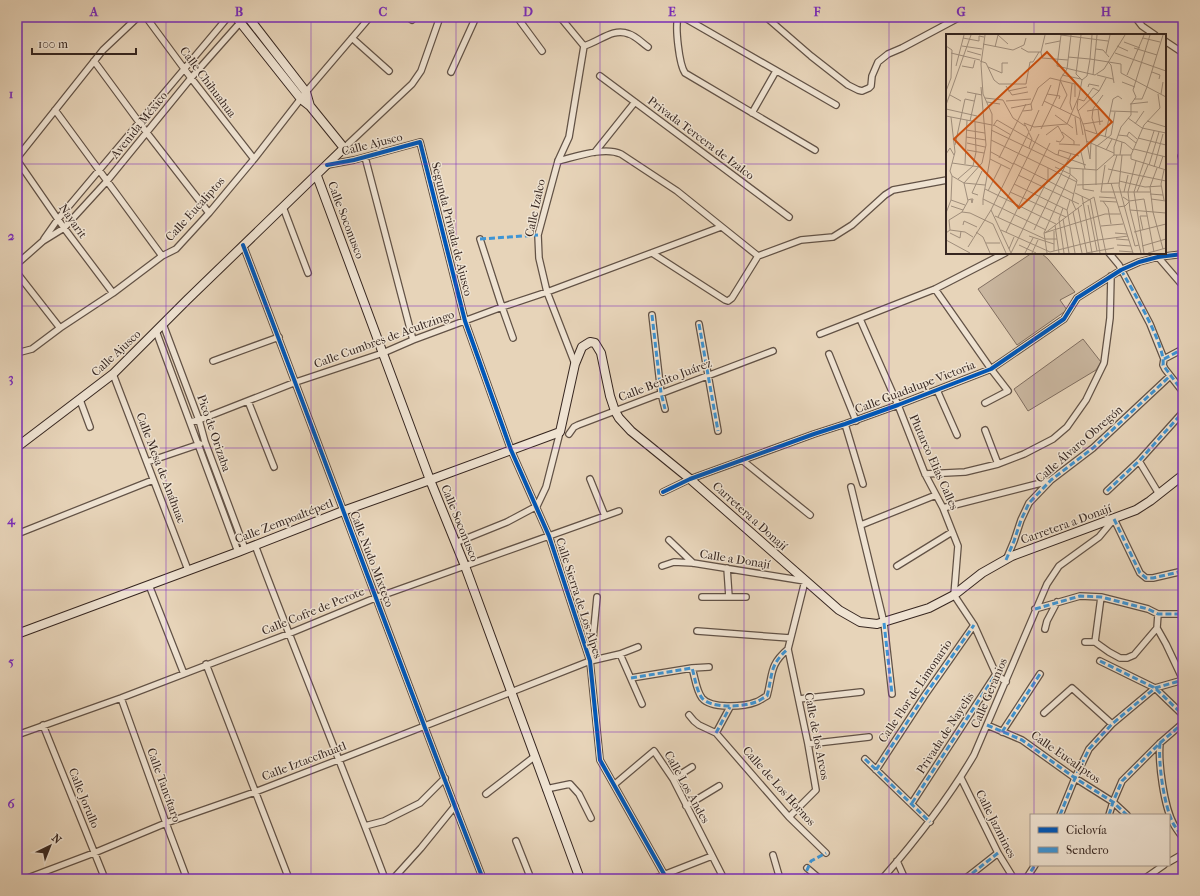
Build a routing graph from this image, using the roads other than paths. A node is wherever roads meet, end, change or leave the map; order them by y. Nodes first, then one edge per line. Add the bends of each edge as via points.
1 (138, 17) edge
2 (146, 17) edge
3 (228, 17) edge
4 (370, 17) edge
5 (440, 17) edge
6 (476, 17) edge
7 (517, 17) edge
8 (560, 17) edge
9 (678, 17) edge
10 (683, 17) edge
11 (766, 17) edge
12 (960, 17) edge
13 (1135, 17) edge
14 (242, 18) edge
15 (1154, 34) edge
16 (352, 38) junction
17 (1166, 42) edge
18 (584, 46) junction
19 (648, 47) dead end
20 (542, 51) dead end
21 (1183, 53) edge
22 (94, 61) junction
23 (184, 68) junction
24 (389, 71) dead end
25 (776, 71) junction
26 (451, 72) dead end
27 (600, 76) dead end
28 (191, 78) junction
29 (303, 95) junction
30 (635, 102) junction
31 (836, 105) dead end
32 (55, 110) junction
33 (752, 113) junction
34 (139, 121) junction
35 (147, 133) junction
36 (420, 142) joint
37 (344, 148) junction
38 (815, 150) dead end
39 (595, 152) junction
40 (1182, 156) edge
41 (365, 157) junction
42 (17, 159) edge
43 (254, 159) junction
44 (558, 161) junction
45 (1183, 163) edge
46 (328, 165) junction
47 (100, 171) junction
48 (317, 176) junction
49 (946, 180) edge
50 (107, 181) junction
51 (283, 207) junction
52 (209, 213) junction
53 (789, 217) dead end
54 (58, 219) junction
55 (721, 227) junction
56 (64, 228) junction
57 (480, 239) dead end
58 (43, 241) junction
59 (243, 245) junction
60 (652, 253) junction
61 (1003, 254) edge
62 (1111, 254) edge
63 (1183, 254) edge
64 (162, 256) junction
65 (758, 256) junction
66 (1158, 257) junction
67 (17, 264) edge
68 (1121, 270) junction
69 (17, 273) edge
70 (308, 273) dead end
71 (1111, 276) junction
72 (1183, 286) edge
73 (935, 289) junction
74 (547, 292) junction
75 (113, 293) junction
76 (502, 307) junction
77 (652, 315) dead end
78 (860, 319) junction
79 (465, 321) junction
80 (163, 324) junction
81 (699, 324) dead end
82 (60, 328) junction
83 (156, 331) junction
84 (820, 334) dead end
85 (279, 337) junction
86 (513, 338) dead end
87 (413, 340) junction
88 (773, 351) dead end
89 (383, 352) junction
90 (1183, 352) edge
91 (17, 353) edge
92 (829, 354) dead end
93 (1164, 359) junction
94 (213, 361) dead end
95 (575, 364) junction
96 (991, 369) junction
97 (114, 374) junction
98 (707, 376) junction
99 (1170, 376) junction
100 (296, 382) junction
101 (937, 390) junction
102 (1183, 392) edge
103 (661, 394) junction
104 (80, 400) junction
105 (248, 401) junction
106 (985, 403) dead end
107 (898, 405) junction
108 (665, 409) dead end
109 (615, 411) junction
110 (1183, 412) edge
111 (199, 420) junction
112 (856, 421) junction
113 (190, 422) junction
114 (846, 424) junction
115 (90, 427) dead end
116 (985, 430) dead end
117 (718, 431) dead end
118 (560, 432) junction
119 (569, 434) dead end
120 (957, 435) dead end
121 (205, 442) junction
122 (18, 444) edge
123 (198, 445) junction
124 (511, 450) junction
125 (742, 460) junction
126 (1139, 461) junction
127 (147, 462) junction
128 (998, 464) junction
129 (274, 467) dead end
130 (925, 474) junction
131 (1183, 475) edge
132 (590, 479) dead end
133 (690, 479) junction
134 (153, 480) junction
135 (430, 480) junction
136 (1051, 480) junction
137 (863, 484) dead end
138 (852, 487) dead end
139 (1107, 490) dead end
140 (663, 492) dead end
141 (1159, 494) junction
142 (936, 495) junction
143 (537, 506) junction
144 (943, 508) junction
145 (343, 511) junction
146 (619, 511) dead end
147 (810, 515) dead end
148 (605, 516) junction
149 (1114, 519) junction
150 (861, 525) junction
151 (952, 532) junction
152 (17, 534) edge
153 (549, 536) junction
154 (669, 540) dead end
155 (455, 543) junction
156 (255, 545) junction
157 (241, 551) junction
158 (1006, 560) junction
159 (693, 563) junction
160 (464, 566) junction
161 (662, 566) dead end
162 (897, 566) dead end
163 (727, 568) junction
164 (188, 570) junction
165 (1183, 571) edge
166 (805, 581) junction
167 (149, 585) junction
168 (954, 595) junction
169 (597, 597) dead end
170 (702, 597) dead end
171 (729, 597) junction
172 (746, 597) dead end
173 (1101, 597) junction
174 (375, 598) junction
175 (1057, 602) junction
176 (1035, 609) junction
177 (1158, 614) junction
178 (1183, 614) edge
179 (884, 623) junction
180 (974, 625) junction
181 (1156, 628) junction
182 (1046, 629) dead end
183 (697, 631) dead end
184 (17, 634) edge
185 (288, 634) junction
186 (790, 638) junction
187 (1085, 642) dead end
188 (1095, 642) junction
189 (638, 647) dead end
190 (788, 649) junction
191 (620, 654) junction
192 (590, 661) junction
193 (1100, 661) dead end
194 (206, 664) junction
195 (709, 667) dead end
196 (692, 668) junction
197 (184, 674) junction
198 (996, 674) junction
199 (1040, 674) dead end
200 (631, 678) junction
201 (1183, 680) edge
202 (1006, 682) junction
203 (1155, 688) junction
204 (861, 692) dead end
205 (511, 693) junction
206 (892, 694) dead end
207 (121, 698) junction
208 (799, 699) junction
209 (642, 704) dead end
210 (730, 707) junction
211 (1046, 711) dead end
212 (689, 715) dead end
213 (1183, 715) edge
214 (1183, 723) edge
215 (1112, 724) junction
216 (43, 725) junction
217 (988, 725) junction
218 (425, 726) junction
219 (1002, 732) junction
220 (716, 733) junction
221 (17, 735) edge
222 (869, 737) dead end
223 (1160, 743) junction
224 (808, 744) junction
225 (534, 757) junction
226 (338, 760) junction
227 (865, 760) dead end
228 (692, 767) dead end
229 (876, 770) junction
230 (445, 778) junction
231 (961, 778) junction
232 (1075, 778) junction
233 (673, 780) junction
234 (615, 784) junction
235 (719, 786) dead end
236 (546, 789) junction
237 (255, 792) junction
238 (486, 794) dead end
239 (1113, 802) junction
240 (912, 803) junction
241 (455, 806) junction
242 (686, 806) junction
243 (1060, 814) edge
244 (1109, 814) edge
245 (1126, 814) edge
246 (789, 817) junction
247 (591, 818) dead end
248 (930, 822) junction
249 (166, 823) junction
250 (365, 826) junction
251 (1183, 838) edge
252 (516, 841) dead end
253 (94, 853) junction
254 (826, 853) dead end
255 (998, 853) junction
256 (1183, 854) edge
257 (712, 856) junction
258 (773, 856) dead end
259 (897, 861) junction
260 (1170, 861) edge
261 (1034, 866) edge
262 (1163, 866) edge
263 (807, 868) dead end
264 (666, 877) edge
265 (25, 879) edge
266 (104, 879) edge
267 (188, 879) edge
268 (289, 879) edge
269 (385, 879) edge
270 (393, 879) edge
271 (483, 879) edge
272 (531, 879) edge
273 (580, 879) edge
274 (653, 879) edge
275 (724, 879) edge
276 (780, 879) edge
277 (820, 879) edge
278 (882, 879) edge
279 (905, 879) edge
280 (965, 879) edge
281 (1014, 879) edge
282 (1026, 879) edge
283 (1144, 879) edge

1 - 22 street
2 - 23 street, Calle Chihuahua
3 - 23 street, Avenida México
4 - 16 street, Calle Eucaliptos
5 - 37 street via 421,71 412,84
6 - 26 street
7 - 20 street
8 - 18 street
9 - 33 street via 676,28 685,73
10 - 25 street
11 - 12 street via 848,85 862,91 868,90 871,86 878,62 888,54
13 - 15 street
14 - 28 street, Avenida México
14 - 29 main road
16 - 24 street
16 - 29 street, Calle Eucaliptos
17 - 21 street
18 - 19 street via 617,31 629,34
18 - 44 street, Calle Izalco via 569,137
22 - 32 street
22 - 34 street
23 - 28 street, Calle Chihuahua
23 - 34 street, Avenida México
25 - 31 street
25 - 33 street
27 - 30 street, Privada Tercera de Izalco
28 - 35 street, Avenida México
28 - 43 street, Calle Chihuahua
29 - 37 main road
29 - 43 street, Calle Eucaliptos
30 - 39 street
30 - 53 street, Privada Tercera de Izalco
32 - 42 street
32 - 47 street
33 - 38 street
34 - 35 street
34 - 47 street, Avenida México
35 - 50 street, Avenida México
35 - 52 street
36 - 41 street, Calle Ajusco
36 - 79 street, Segunda Privada de Ajusco
37 - 46 main road, Calle Ajusco
39 - 44 street
39 - 55 street via 612,151 625,156 677,191
40 - 45 street
41 - 46 street, Calle Ajusco
41 - 87 street
42 - 54 street, Nayarit
43 - 52 street, Calle Eucaliptos
44 - 74 street, Calle Izalco via 538,235 539,258
46 - 48 main road, Calle Ajusco
47 - 50 street
47 - 54 street, Avenida México
48 - 51 main road, Calle Ajusco
48 - 89 main road, Calle Soconusco
49 - 65 street via 893,190 885,194 852,225 833,237 801,240
50 - 56 street, Avenida México
50 - 64 street
51 - 59 main road, Calle Ajusco
51 - 70 street
52 - 64 street, Calle Eucaliptos via 176,249
54 - 56 street, Nayarit
54 - 58 street, Avenida México
55 - 60 street, Calle Cumbres de Acultzingo
55 - 65 street
56 - 58 street, Avenida México
56 - 75 street, Nayarit
57 - 76 street
58 - 67 street, Avenida México
59 - 80 main road, Calle Ajusco
59 - 85 street, Calle Nudo Mixteco
60 - 65 street via 728,301
60 - 74 street, Calle Cumbres de Acultzingo
61 - 73 street
62 - 68 street
63 - 66 street, Calle Guadalupe Victoria
64 - 75 street, Calle Eucaliptos
66 - 68 street, Calle Guadalupe Victoria
66 - 72 street
68 - 71 street, Calle Guadalupe Victoria
68 - 93 street via 1150,324
69 - 82 street
71 - 96 street, Calle Guadalupe Victoria via 1077,298 1064,319
71 - 128 street via 1110,318 1104,363 1086,400 1067,427 1053,439
73 - 78 street
73 - 96 street
74 - 76 street, Calle Cumbres de Acultzingo
74 - 95 street, Calle Izalco
75 - 82 street, Calle Eucaliptos
76 - 79 street, Calle Cumbres de Acultzingo
76 - 86 street
77 - 103 street
78 - 84 street
78 - 107 street, Plutarco Elias Calles
79 - 87 street, Calle Cumbres de Acultzingo
79 - 124 street, Calle Sierra de Los Alpes
80 - 83 main road, Calle Ajusco
80 - 111 street, Pico de Orizaba
81 - 98 street
82 - 91 street, Calle Eucaliptos via 32,349
83 - 97 main road, Calle Ajusco
83 - 113 street, Pico de Orizaba
85 - 94 street
85 - 100 street, Calle Nudo Mixteco
87 - 89 street, Calle Cumbres de Acultzingo
88 - 98 street, Calle Benito Juárez
89 - 100 street, Calle Cumbres de Acultzingo
89 - 135 main road, Calle Soconusco
90 - 93 street via 1178,351
92 - 112 street
93 - 99 street via 1163,365
95 - 109 main road, Carretera a Donají via 582,347 590,342 594,343 601,353
95 - 118 main road, Carretera a Donají
96 - 101 street, Calle Guadalupe Victoria
96 - 106 street via 1008,391
97 - 104 main road, Calle Ajusco
97 - 127 street, Calle Mesa de Anáhuac
98 - 103 street, Calle Benito Juárez
98 - 117 street
99 - 102 street
99 - 136 street, Calle Álvaro Obregón via 1093,448
100 - 105 street, Calle Cumbres de Acultzingo
100 - 145 street, Calle Nudo Mixteco
101 - 107 street, Calle Guadalupe Victoria
101 - 120 street
103 - 108 street
103 - 109 street, Calle Benito Juárez
104 - 115 street
104 - 122 main road, Calle Ajusco
105 - 111 street, Calle Cumbres de Acultzingo
105 - 129 street
107 - 112 street, Calle Guadalupe Victoria
107 - 130 street, Plutarco Elias Calles
109 - 119 street, Calle Benito Juárez via 576,426
109 - 133 main road, Carretera a Donají via 631,431
110 - 126 street
111 - 113 street, Calle Cumbres de Acultzingo
111 - 121 street, Pico de Orizaba
112 - 114 street, Calle Guadalupe Victoria
113 - 123 street, Pico de Orizaba
114 - 125 street, Calle Guadalupe Victoria
114 - 137 street
116 - 128 street
118 - 124 main road, Calle Zempoaltépetl
118 - 143 street, Carretera a Donají via 548,480
121 - 123 street
121 - 157 street, Pico de Orizaba
123 - 127 street
123 - 157 street, Pico de Orizaba
124 - 135 main road, Calle Zempoaltépetl
124 - 143 street, Calle Sierra de Los Alpes
125 - 133 street, Calle Guadalupe Victoria
125 - 147 street
126 - 139 street
126 - 141 street
127 - 134 street, Calle Mesa de Anáhuac
128 - 130 street via 965,472
130 - 142 street, Plutarco Elias Calles
131 - 141 main road, Carretera a Donají
132 - 148 street
133 - 140 street
133 - 166 main road, Carretera a Donají
134 - 152 street
134 - 164 street, Calle Mesa de Anáhuac
135 - 145 main road, Calle Zempoaltépetl
135 - 155 main road, Calle Soconusco
136 - 144 street
136 - 158 street, Calle Álvaro Obregón via 1029,503
138 - 150 street
141 - 149 main road, Carretera a Donají via 1136,510
142 - 144 street, Plutarco Elias Calles
142 - 150 street
143 - 153 street, Calle Sierra de Los Alpes
143 - 155 street via 507,522
144 - 151 street, Plutarco Elias Calles
145 - 156 main road, Calle Zempoaltépetl
145 - 174 street, Calle Nudo Mixteco
146 - 148 street, Calle Cofre de Perote
148 - 153 street, Calle Cofre de Perote
149 - 158 main road, Carretera a Donají
149 - 165 street via 1140,573 1146,578
149 - 176 street, Calle Geranios via 1099,537 1060,566 1047,584
150 - 179 street
151 - 162 street
151 - 168 street, Plutarco Elias Calles via 958,546
153 - 160 street, Calle Cofre de Perote
153 - 192 street, Calle Sierra de Los Alpes
154 - 159 street
155 - 160 main road, Calle Soconusco
156 - 157 main road, Calle Zempoaltépetl
156 - 185 street
157 - 164 main road, Calle Zempoaltépetl
158 - 168 main road, Carretera a Donají via 982,573
159 - 161 street, Calle a Donají via 674,562
159 - 163 street, Calle a Donají
160 - 174 street, Calle Cofre de Perote
160 - 205 main road, Calle Soconusco
163 - 166 street, Calle a Donají
163 - 171 street
164 - 167 main road, Calle Zempoaltépetl
166 - 179 main road, Carretera a Donají via 839,610 860,622
166 - 186 street, Calle de los Arcos
167 - 184 main road, Calle Zempoaltépetl
167 - 197 street
168 - 179 main road, Carretera a Donají via 929,608
168 - 180 street
169 - 192 street
170 - 171 street
171 - 172 street
173 - 175 street via 1080,596
173 - 177 street
173 - 188 street
174 - 185 street, Calle Cofre de Perote
174 - 218 street, Calle Nudo Mixteco
175 - 176 street
175 - 182 street
176 - 202 street, Calle Geranios
177 - 178 street
177 - 181 street
179 - 206 street
180 - 198 street
180 - 229 street, Calle Flor de Limonario
181 - 188 street via 1134,655 1127,658 1120,658
181 - 201 street
183 - 186 street
185 - 194 street, Calle Cofre de Perote
185 - 226 street
186 - 190 street, Calle de los Arcos
187 - 188 street
189 - 191 street, Calle Iztaccíhuatl
190 - 208 street, Calle de los Arcos
190 - 210 street via 773,665 766,696 756,702
191 - 192 street, Calle Iztaccíhuatl
191 - 200 street
192 - 205 street, Calle Iztaccíhuatl
192 - 234 street, Calle Sierra de Los Alpes via 600,760
193 - 203 street
194 - 197 street, Calle Cofre de Perote
194 - 237 street
195 - 196 street
196 - 200 street
196 - 210 street via 702,697 708,703
197 - 207 street, Calle Cofre de Perote
198 - 202 street
198 - 240 street, Privada de Nayelis
199 - 219 street
200 - 209 street
201 - 203 street
202 - 217 street, Calle Geranios
203 - 213 street
203 - 215 street
204 - 208 street
205 - 218 street, Calle Iztaccíhuatl
205 - 225 main road, Calle Soconusco
207 - 216 street, Calle Cofre de Perote
207 - 249 street, Calle Tancítaro
208 - 224 street, Calle de los Arcos
210 - 220 street
211 - 215 street via 1072,688
212 - 220 street via 699,725
214 - 223 street
215 - 232 street via 1089,749
216 - 221 street, Calle Cofre de Perote
216 - 253 street, Calle Jorullo
217 - 219 street, Calle Eucaliptos
217 - 231 street, Calle Geranios
218 - 226 street, Calle Iztaccíhuatl
218 - 230 street, Calle Nudo Mixteco
219 - 232 street, Calle Eucaliptos via 1022,740
220 - 246 street, Calle de Los Hornos
222 - 224 street
223 - 239 street via 1122,781
223 - 251 street via 1160,769 1168,807 1174,824
224 - 246 street, Calle de los Arcos via 816,790
225 - 236 main road, Calle Soconusco
225 - 238 street
226 - 237 street, Calle Iztaccíhuatl
226 - 250 street
227 - 229 street
228 - 233 street
229 - 240 street
230 - 241 street, Calle Nudo Mixteco
230 - 250 street via 420,803 384,821
231 - 248 street, Calle Geranios
231 - 255 street, Calle Jazmines
232 - 239 street, Calle Eucaliptos
232 - 243 street
233 - 234 street, Calle Los Andes via 654,751
233 - 242 street, Calle Los Andes
234 - 264 street, Calle Sierra de Los Alpes
235 - 242 street
236 - 247 street via 570,784 579,794
236 - 273 main road, Calle Soconusco
237 - 249 street, Calle Iztaccíhuatl
237 - 268 street
239 - 244 street
239 - 245 street, Calle Eucaliptos
240 - 248 street
241 - 270 street
241 - 271 street, Calle Nudo Mixteco
242 - 257 street, Calle Los Andes
246 - 254 street, Calle de Los Hornos
248 - 259 street, Calle Geranios
249 - 253 street, Calle Iztaccíhuatl
249 - 267 street, Calle Tancítaro
250 - 269 street
252 - 272 street
253 - 265 street, Calle Iztaccíhuatl
253 - 266 street, Calle Jorullo
255 - 280 street
255 - 281 street, Calle Jazmines
256 - 260 street
257 - 264 street
257 - 275 street, Calle Los Andes
258 - 276 street
259 - 278 street, Calle Geranios
259 - 279 street
261 - 282 street
262 - 283 street
263 - 277 street
264 - 274 street

